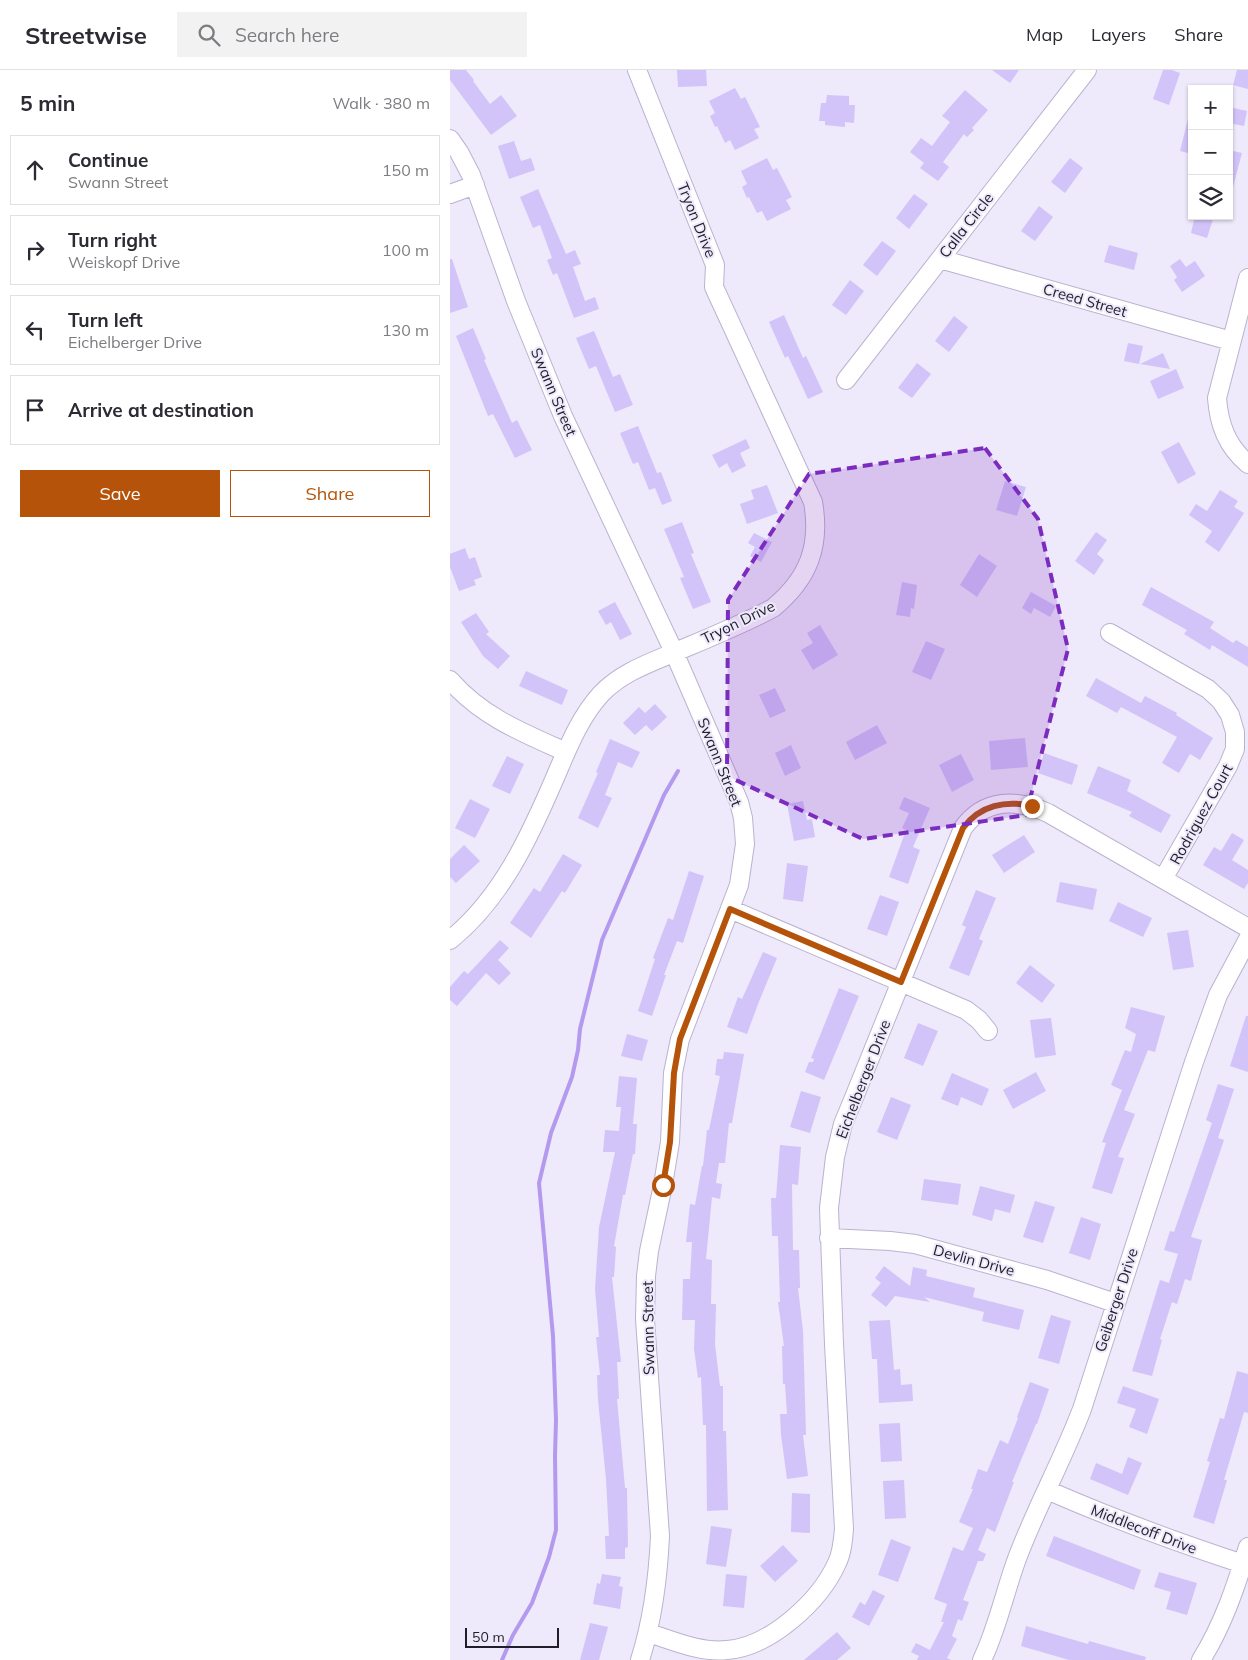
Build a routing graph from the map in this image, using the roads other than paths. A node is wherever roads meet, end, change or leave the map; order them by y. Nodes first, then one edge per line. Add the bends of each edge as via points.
1 (637, 70) edge
2 (1087, 70) edge
3 (450, 139) edge
4 (475, 185) junction
5 (450, 194) edge
6 (940, 259) junction
7 (1248, 278) edge
8 (1231, 341) junction
9 (846, 380) dead end
10 (1248, 464) edge
11 (1110, 633) dead end
12 (674, 652) junction
13 (450, 680) edge
14 (566, 752) junction
15 (1164, 879) junction
16 (730, 909) junction
17 (1248, 928) edge
18 (1248, 938) edge
19 (450, 940) edge
20 (901, 982) junction
21 (988, 1031) dead end
22 (829, 1238) junction
23 (1115, 1303) junction
24 (1047, 1490) junction
25 (1248, 1547) edge
26 (1243, 1564) junction
27 (649, 1633) junction
28 (640, 1660) edge
29 (982, 1660) edge
30 (1201, 1660) edge

1 - 12 street, Tryon Drive via 715,265 714,287 807,486 816,519 812,553 802,576 786,597 765,612
2 - 6 street, Calla Circle
3 - 4 street, Swann Street
4 - 5 street
4 - 12 street, Swann Street via 516,301 563,416
6 - 8 street, Creed Street
6 - 9 street, Calla Circle
7 - 8 street
8 - 10 street via 1218,390 1218,415 1227,440
11 - 15 street, Rodriguez Court via 1208,689 1226,708 1235,732 1235,749 1228,766
12 - 14 street, Tryon Drive via 628,672 601,694
12 - 16 street, Swann Street via 743,818 744,861
13 - 14 street via 477,706 499,721
14 - 19 street, Tryon Drive via 531,834 514,864 478,912
15 - 17 street, Eichelberger Drive
15 - 20 street, Eichelberger Drive via 1032,806 1015,803 990,807 974,815 963,828
16 - 20 street
16 - 27 street, Swann Street via 676,1056 670,1142 646,1276 645,1319 660,1536 659,1571
18 - 23 street, Geiberger Drive via 1218,995
20 - 21 street via 966,1010
20 - 22 street, Eichelberger Drive via 843,1124 831,1183
22 - 23 street, Devlin Drive via 915,1244 1047,1280
22 - 27 street, Eichelberger Drive via 844,1530 837,1563 824,1585 794,1617 774,1632 744,1647 715,1650 681,1644
23 - 24 street, Geiberger Drive via 1082,1409
24 - 26 street, Middlecoff Drive via 1176,1542
24 - 29 street, Geiberger Drive via 1010,1576
25 - 26 street
26 - 30 street via 1221,1622
27 - 28 street, Swann Street

